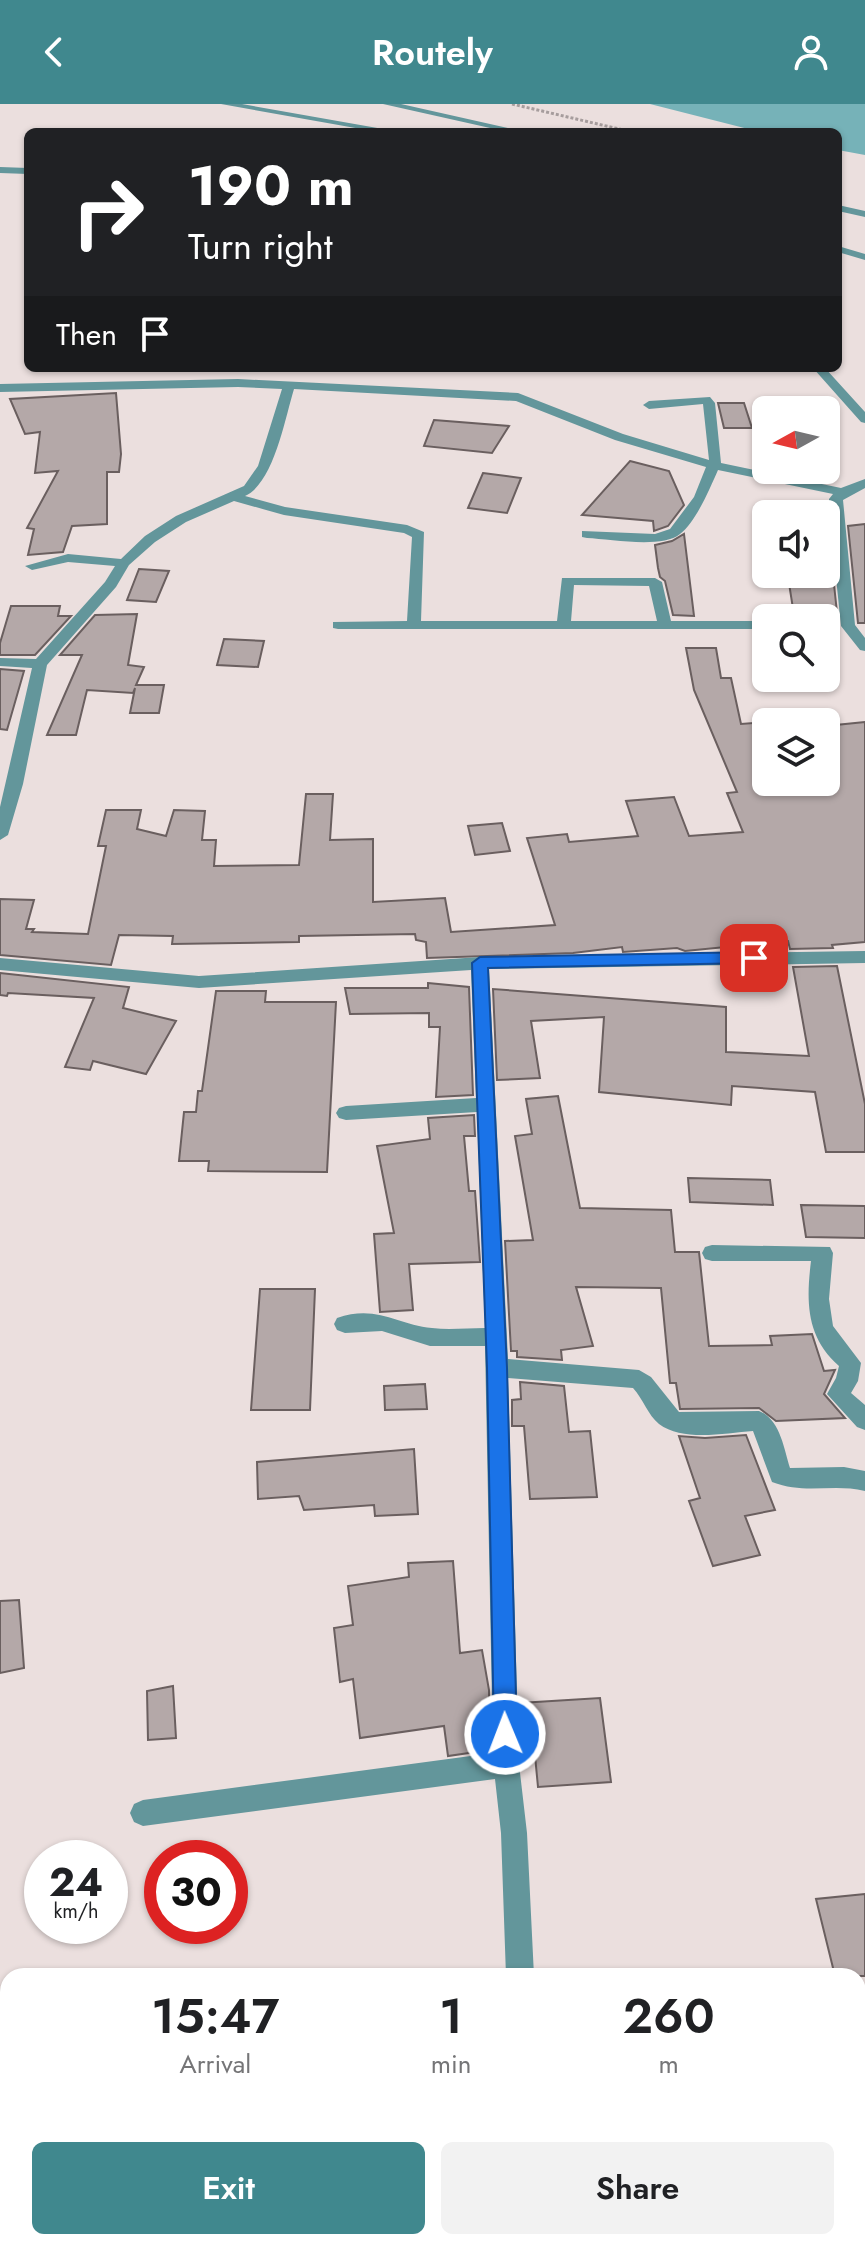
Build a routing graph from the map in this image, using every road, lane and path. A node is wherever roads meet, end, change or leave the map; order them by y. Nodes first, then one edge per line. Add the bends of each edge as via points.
1 (226, 104) edge
2 (388, 104) edge
3 (512, 104) edge
4 (374, 128) edge
5 (502, 128) edge
6 (615, 128) edge
7 (0, 170) edge
8 (24, 171) edge
9 (842, 209) edge
10 (865, 214) edge
11 (842, 250) edge
12 (865, 257) edge
13 (273, 372) edge
14 (823, 372) edge
15 (267, 384) junction
16 (289, 385) junction
17 (0, 388) edge
18 (649, 405) dead end
19 (865, 419) edge
20 (714, 465) junction
21 (865, 483) edge
22 (842, 492) junction
23 (236, 497) junction
24 (587, 534) dead end
25 (124, 563) junction
26 (32, 566) dead end
27 (564, 624) junction
28 (665, 624) junction
29 (338, 625) dead end
30 (414, 625) junction
31 (752, 625) edge
32 (865, 647) edge
33 (0, 662) edge
34 (40, 664) junction
35 (0, 835) edge
36 (865, 957) edge
37 (480, 963) junction
38 (0, 964) edge
39 (486, 1104) junction
40 (346, 1113) dead end
41 (712, 1253) dead end
42 (345, 1324) dead end
43 (495, 1337) junction
44 (497, 1368) junction
45 (865, 1420) edge
46 (865, 1481) edge
47 (506, 1764) junction
48 (143, 1813) dead end
49 (520, 1968) edge

1 - 4 street
2 - 5 street
3 - 6 path
7 - 8 street
9 - 10 street
11 - 12 street
13 - 15 street
14 - 19 street
15 - 16 street
15 - 17 street
16 - 20 street via 518,397 619,437
16 - 23 street via 264,466 249,489
18 - 20 street via 706,400
20 - 22 street
20 - 24 street via 675,532 656,538
21 - 22 street
22 - 32 street via 836,499 842,626
23 - 25 street via 163,529
23 - 30 street via 419,535
25 - 26 street via 68,558
25 - 34 street
27 - 28 street
27 - 28 street via 567,581 655,582
27 - 30 street
28 - 31 street
29 - 30 street
33 - 34 street
34 - 35 street
36 - 37 street
37 - 38 street via 199,982
37 - 39 street
39 - 40 street
39 - 43 street
41 - 45 street via 823,1253 817,1304 824,1336 850,1363 838,1394
42 - 43 street via 382,1322 430,1337
43 - 44 street
44 - 46 street via 639,1379 671,1420 759,1421 780,1475 794,1482 852,1476
44 - 47 street
47 - 48 street
47 - 49 street

